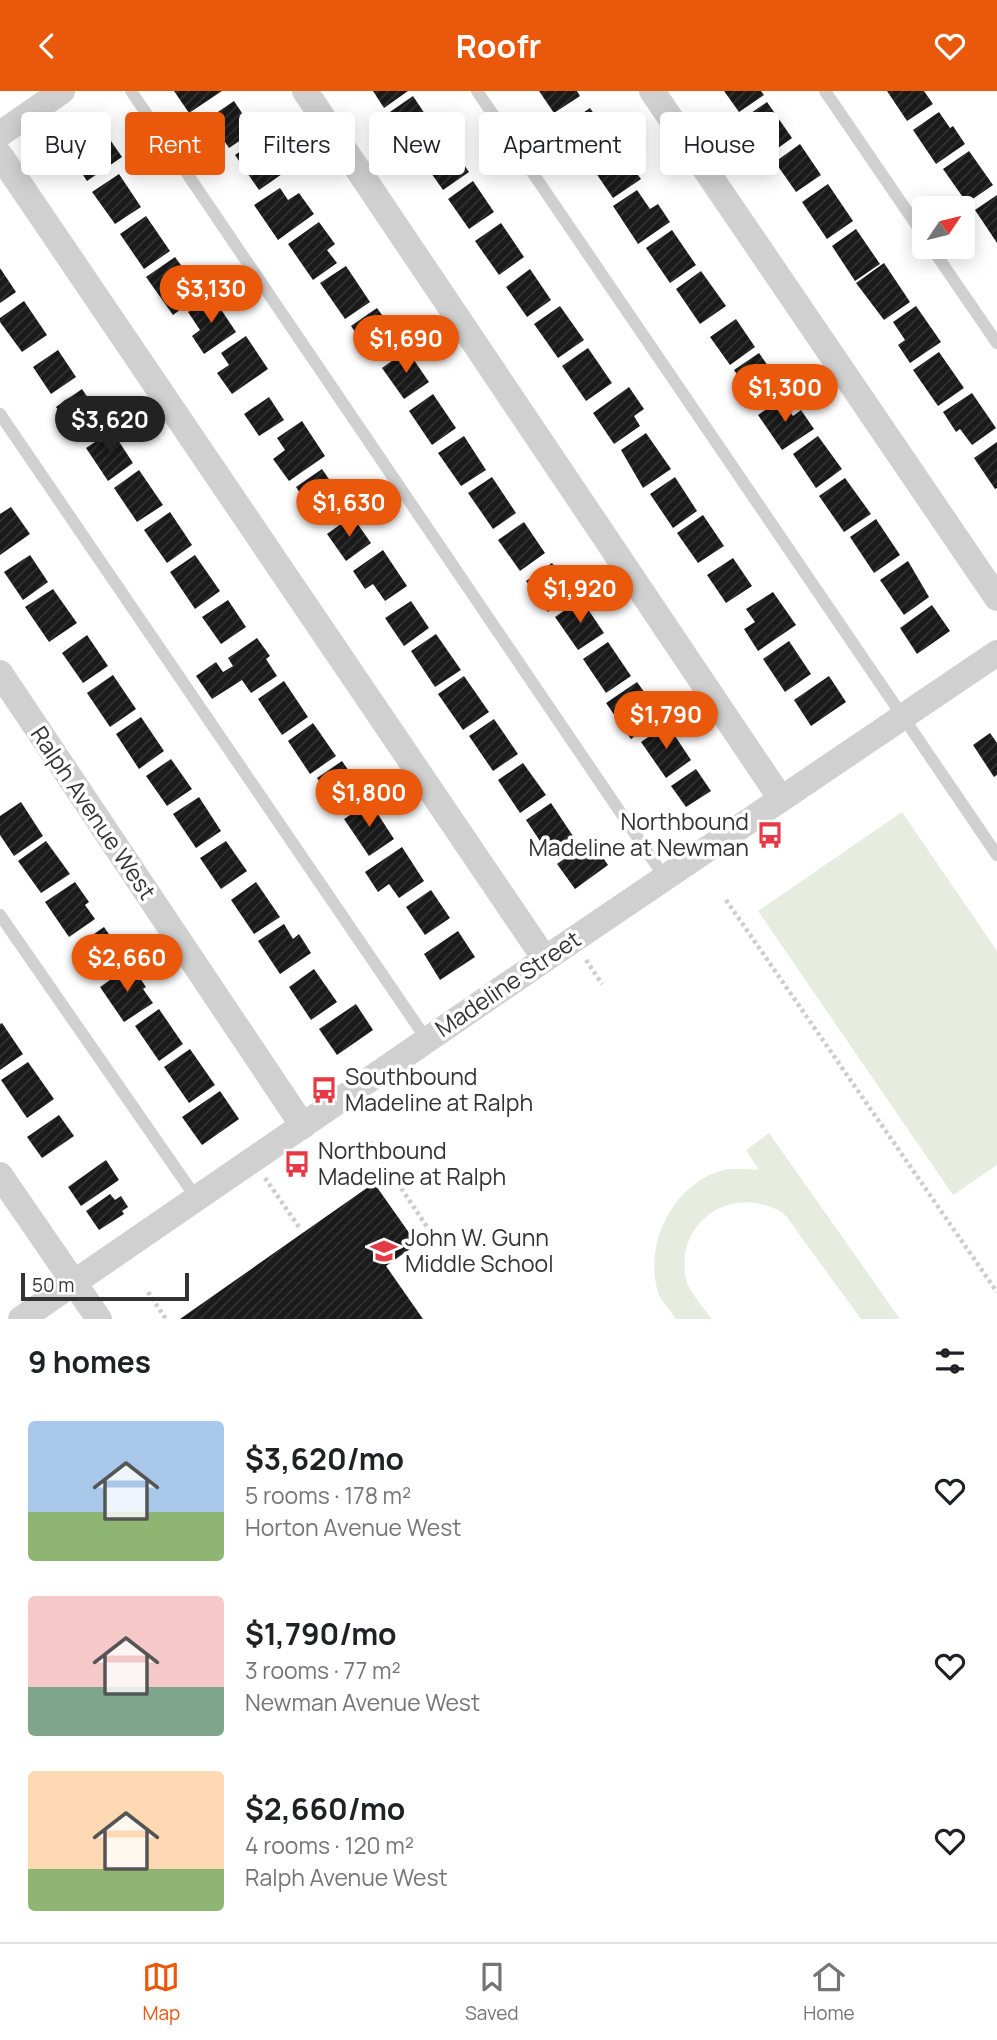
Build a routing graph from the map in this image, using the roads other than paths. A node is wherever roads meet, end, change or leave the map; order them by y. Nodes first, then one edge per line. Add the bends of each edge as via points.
1 (62, 91) edge
2 (131, 91) edge
3 (304, 91) edge
4 (477, 91) edge
5 (652, 91) edge
6 (825, 91) edge
7 (0, 134) edge
8 (0, 155) edge
9 (912, 218) edge
10 (940, 259) edge
11 (997, 343) edge
12 (0, 414) edge
13 (997, 599) edge
14 (997, 653) edge
15 (0, 673) edge
16 (902, 717) junction
17 (780, 799) junction
18 (997, 855) edge
19 (665, 878) junction
20 (0, 915) edge
21 (545, 959) junction
22 (427, 1039) junction
23 (303, 1126) junction
24 (0, 1174) edge
25 (197, 1199) junction
26 (75, 1283) junction
27 (20, 1319) edge
28 (99, 1319) edge

1 - 7 street
2 - 19 lane
3 - 17 street
4 - 16 lane
5 - 13 street
6 - 9 lane
8 - 21 street
10 - 11 lane
12 - 22 lane
14 - 16 street, Madeline Street
15 - 23 street, Ralph Avenue West
16 - 17 street, Madeline Street
16 - 18 lane
17 - 19 street, Madeline Street
19 - 21 street, Madeline Street
20 - 25 lane
21 - 22 street, Madeline Street
22 - 23 street, Madeline Street
23 - 25 street, Madeline Street
24 - 26 street
25 - 26 street, Madeline Street
26 - 27 street, Madeline Street
26 - 28 street

